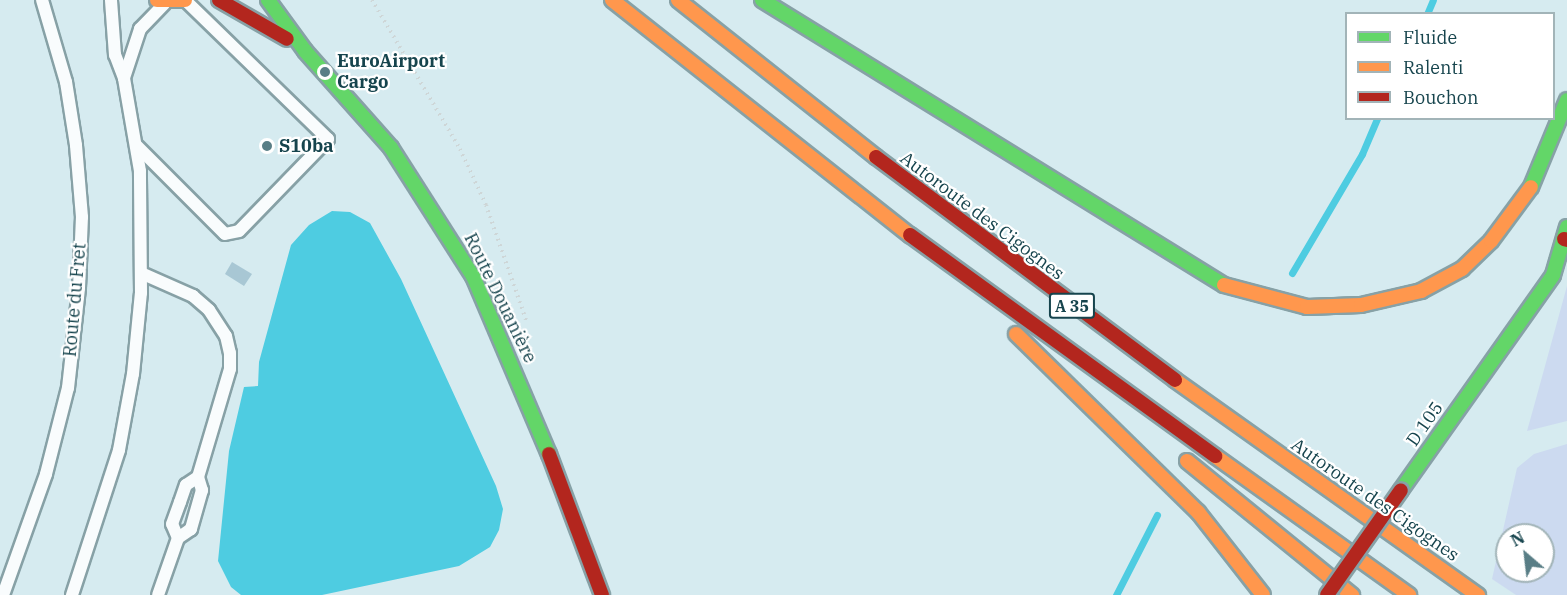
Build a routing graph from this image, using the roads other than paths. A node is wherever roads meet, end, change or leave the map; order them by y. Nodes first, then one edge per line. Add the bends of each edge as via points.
1 (42, 0) edge
2 (111, 0) edge
3 (185, 0) edge
4 (219, 0) edge
5 (268, 0) edge
6 (612, 0) edge
7 (678, 0) edge
8 (762, 0) edge
9 (161, 1) edge
10 (305, 51) junction
11 (124, 78) junction
12 (1567, 100) edge
13 (135, 143) junction
14 (1566, 235) edge
15 (942, 261) junction
16 (141, 273) junction
17 (1124, 410) dead end
18 (1178, 454) dead end
19 (198, 477) junction
20 (178, 538) junction
21 (3, 595) edge
22 (72, 595) edge
23 (158, 595) edge
24 (602, 595) edge
25 (1263, 595) edge
26 (1327, 595) edge
27 (1352, 595) edge
28 (1409, 595) edge
29 (1478, 595) edge

1 - 21 lane, Route du Fret via 66,82 76,146 81,217 79,288 68,388 46,474
2 - 11 lane via 115,55
3 - 9 main road
3 - 13 lane via 328,139 239,231 225,234
4 - 10 main road, Route Douanière
5 - 10 main road, Route Douanière
6 - 15 main road, A 35
7 - 29 main road, Autoroute des Cigognes / A 35 via 902,178 1132,351
8 - 12 main road via 1223,285 1307,307 1361,305 1420,291 1462,269 1491,241 1531,187
9 - 11 lane via 140,29
10 - 24 main road, Route Douanière via 391,148 473,276 527,396
11 - 13 lane
13 - 16 lane
14 - 26 main road, D 105, bridge via 1553,275
15 - 17 main road
15 - 25 main road via 1198,512
15 - 28 main road, A 35
16 - 19 lane via 193,296 209,310 226,336 230,369
16 - 22 lane via 134,374 119,450
18 - 27 main road
19 - 20 lane via 202,490 191,529
19 - 20 lane via 186,485 172,524
20 - 23 lane

